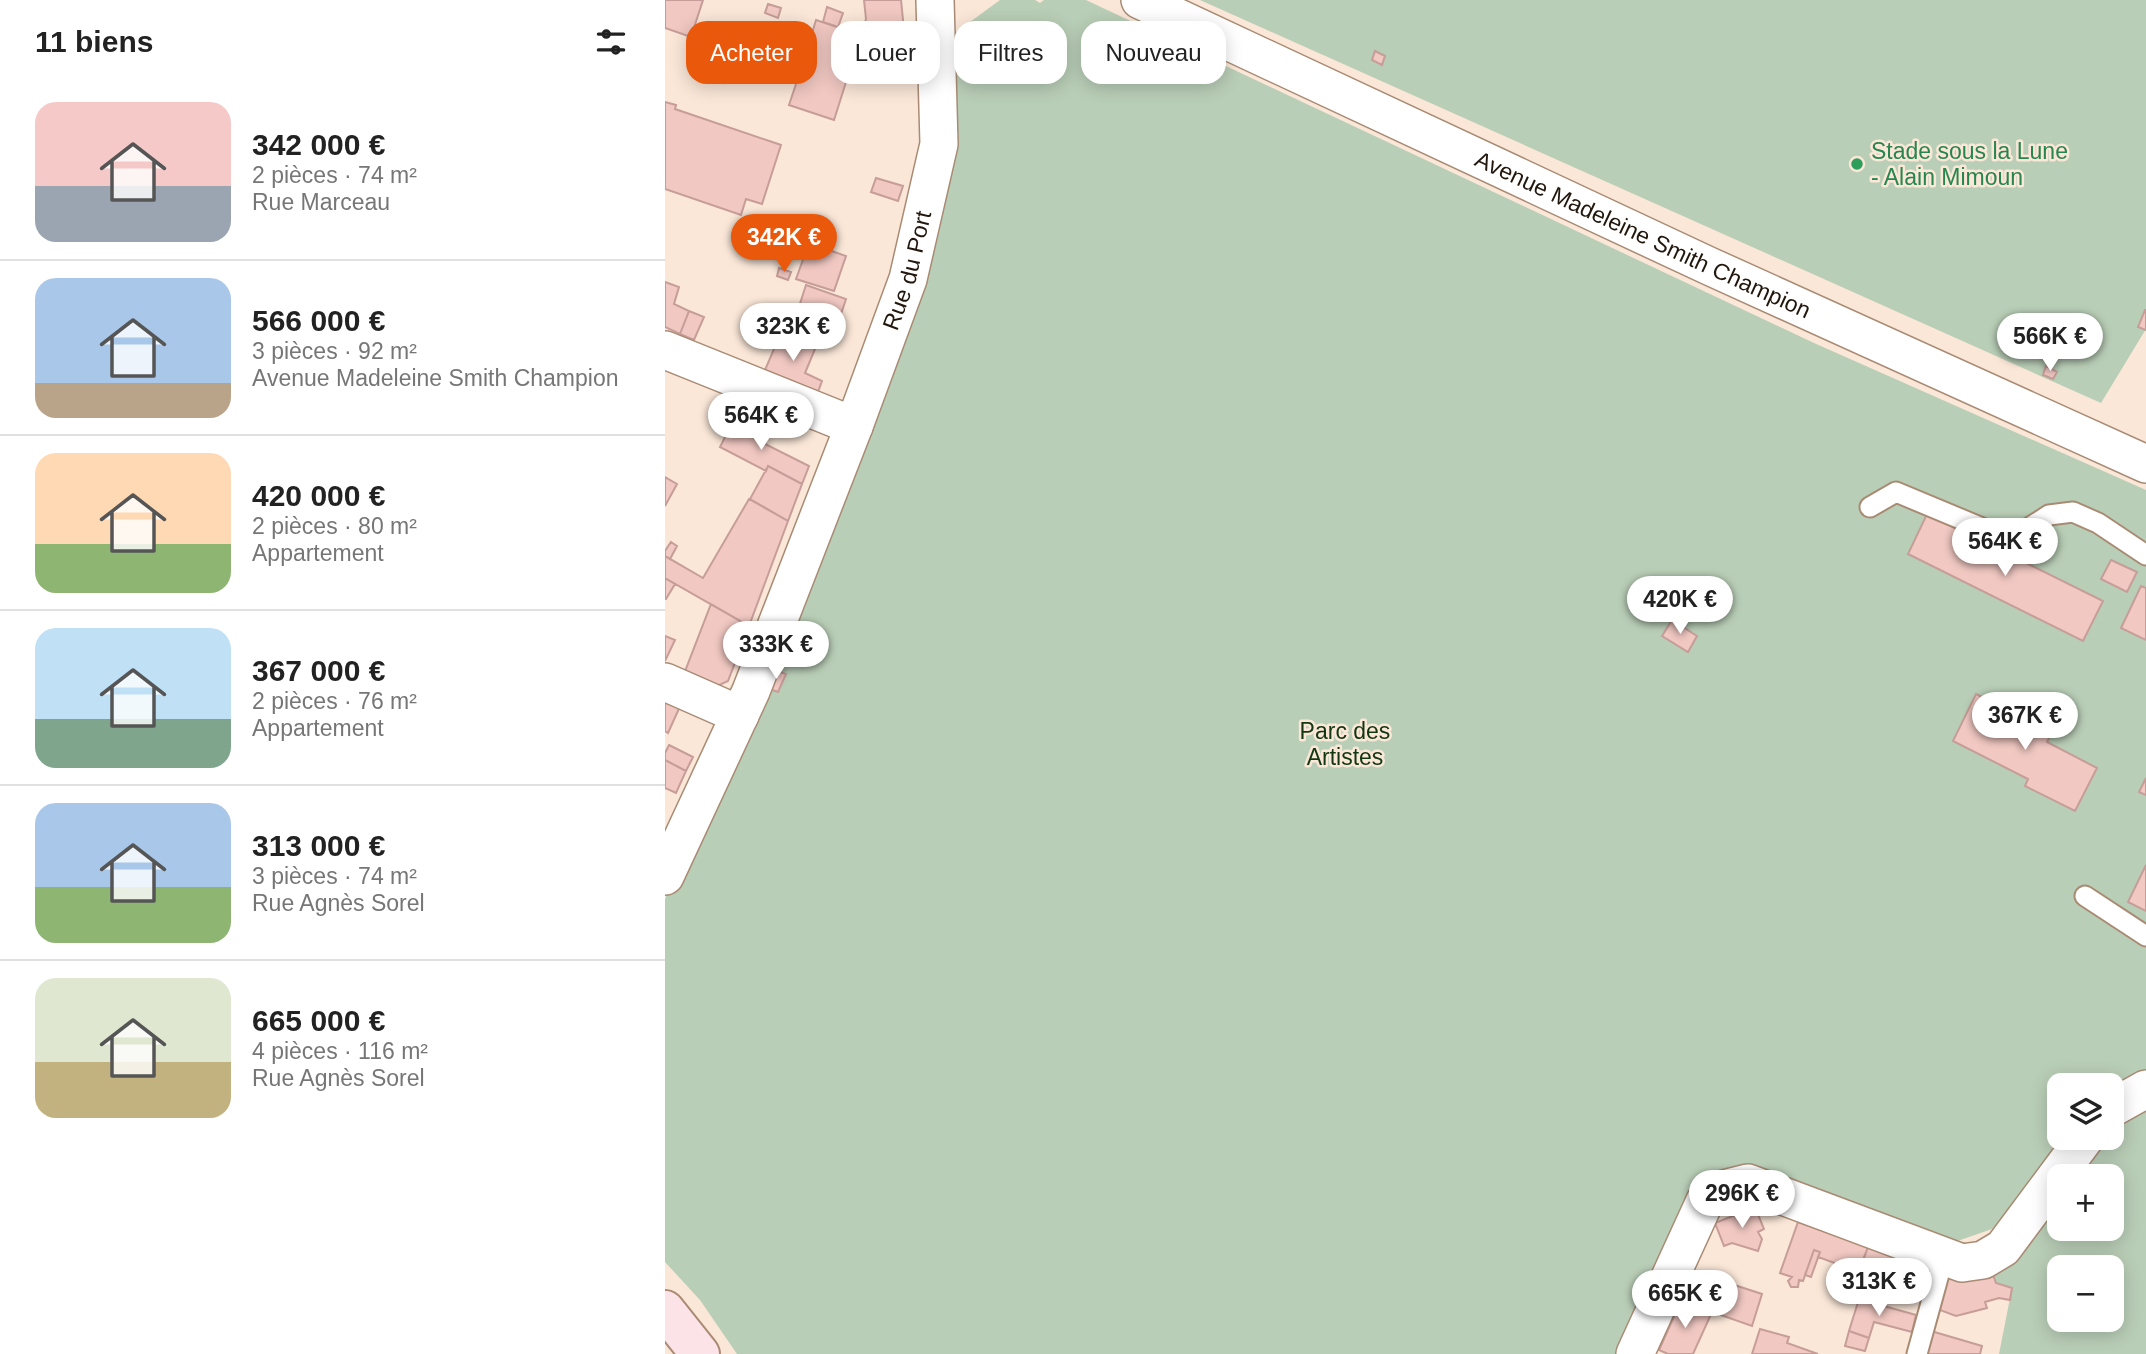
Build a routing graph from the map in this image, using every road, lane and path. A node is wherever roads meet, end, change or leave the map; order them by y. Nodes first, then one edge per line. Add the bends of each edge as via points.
1 (935, 0) edge
2 (1140, 0) edge
3 (665, 350) edge
4 (855, 426) junction
5 (2146, 464) edge
6 (1870, 507) dead end
7 (2146, 555) edge
8 (665, 682) edge
9 (740, 715) junction
10 (665, 876) edge
11 (2085, 896) dead end
12 (2146, 936) edge
13 (2146, 1089) edge
14 (2124, 1101) edge
15 (2076, 1150) edge
16 (1944, 1256) junction
17 (665, 1310) edge
18 (665, 1342) edge
19 (673, 1354) edge
20 (700, 1354) edge
21 (1635, 1354) edge
22 (1917, 1354) edge

1 - 4 street, Rue du Port via 939,144 908,279
2 - 5 street, Avenue Madeleine Smith Champion
3 - 4 street
4 - 9 street, Rue du Port
6 - 7 lane via 1896,492 1999,535 2018,535 2049,515 2073,512
8 - 9 street
9 - 10 street, Rue du Port
11 - 12 lane
13 - 14 street
15 - 16 street via 2003,1248 1983,1260 1962,1263
16 - 21 street via 1748,1183 1724,1189 1705,1201
16 - 22 lane
17 - 20 main road
18 - 19 main road

